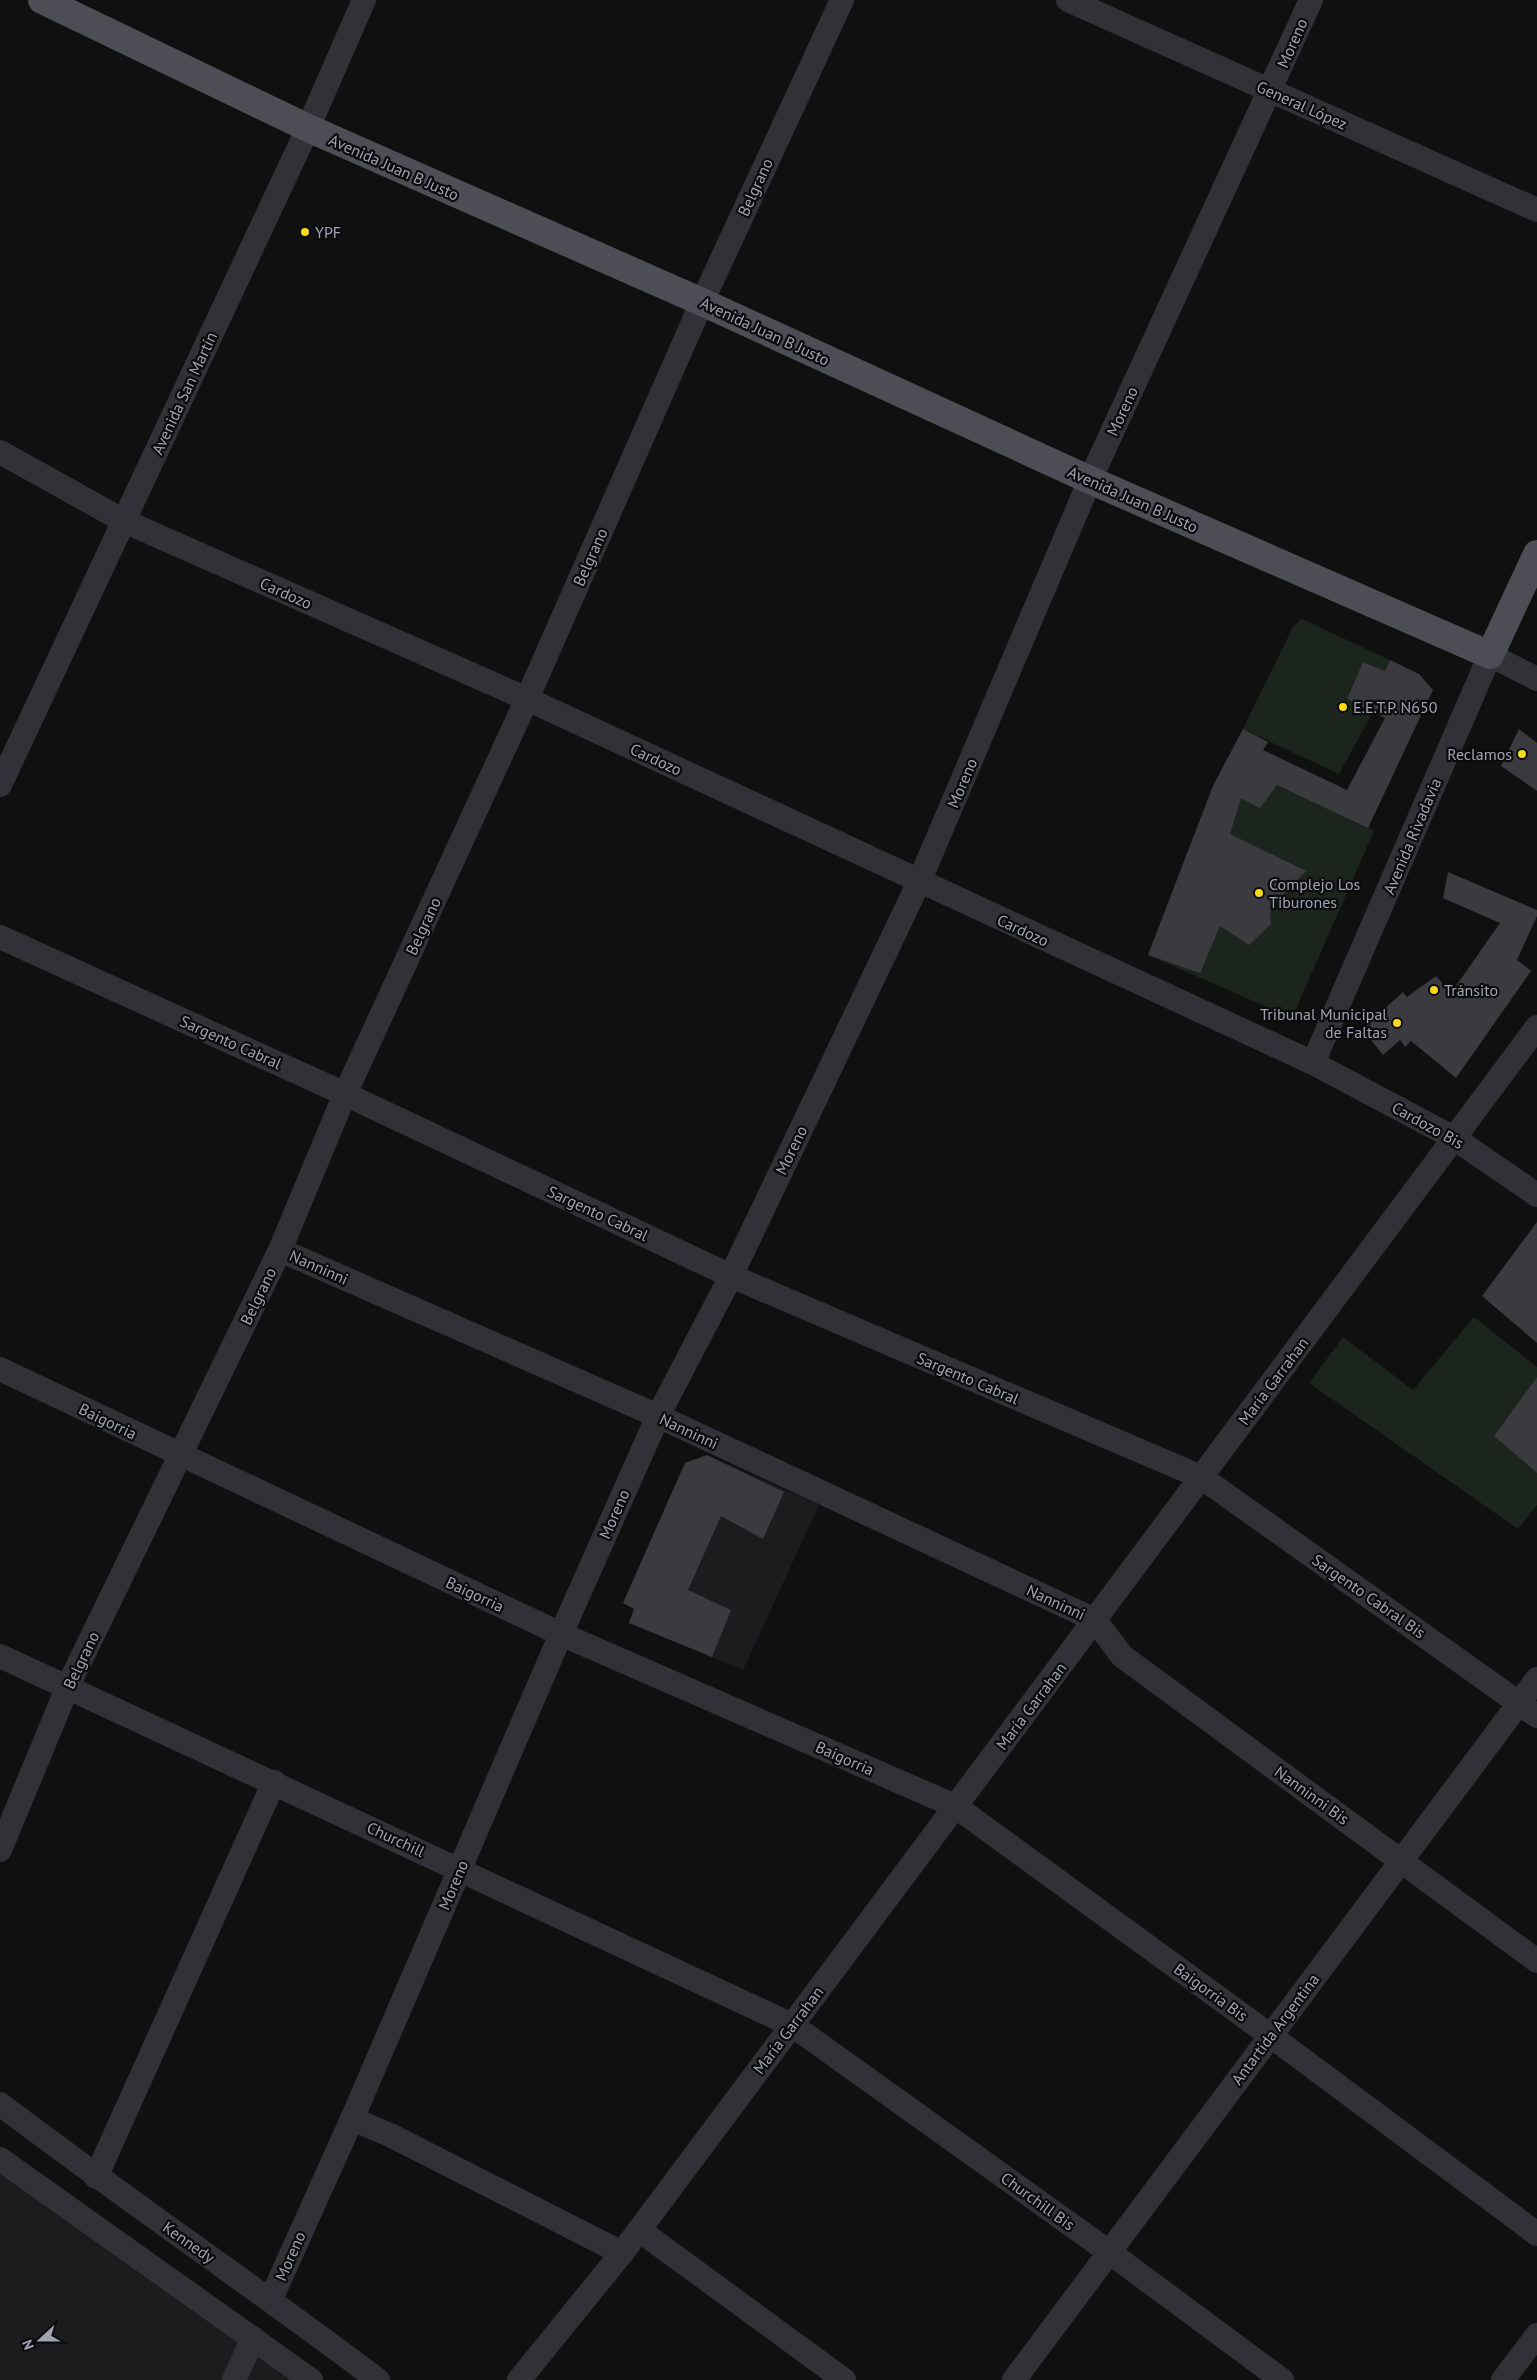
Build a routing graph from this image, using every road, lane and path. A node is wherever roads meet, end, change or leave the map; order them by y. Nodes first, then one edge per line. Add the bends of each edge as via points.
1 (42, 0) edge
2 (364, 0) edge
3 (842, 0) edge
4 (1068, 0) edge
5 (1311, 0) edge
6 (1270, 91) junction
7 (308, 128) junction
8 (1537, 210) edge
9 (702, 302) junction
10 (0, 452) edge
11 (1090, 480) junction
12 (124, 521) junction
13 (1537, 554) edge
14 (1490, 655) junction
15 (1537, 679) edge
16 (527, 700) junction
17 (0, 785) edge
18 (920, 882) junction
19 (0, 937) edge
20 (1537, 1027) edge
21 (1313, 1063) junction
22 (345, 1094) junction
23 (1454, 1138) junction
24 (1537, 1195) edge
25 (280, 1250) junction
26 (731, 1276) junction
27 (0, 1370) edge
28 (658, 1416) junction
29 (181, 1456) junction
30 (1201, 1477) junction
31 (1095, 1620) junction
32 (561, 1634) junction
33 (0, 1656) edge
34 (1537, 1679) edge
35 (68, 1686) junction
36 (1528, 1709) edge
37 (274, 1782) junction
38 (955, 1806) junction
39 (0, 1850) edge
40 (1401, 1861) junction
41 (460, 1869) junction
42 (1537, 1961) edge
43 (792, 2025) junction
44 (1271, 2036) junction
45 (0, 2104) edge
46 (352, 2119) junction
47 (0, 2158) edge
48 (96, 2177) junction
49 (639, 2230) junction
50 (1537, 2234) edge
51 (1109, 2252) junction
52 (622, 2253) junction
53 (271, 2299) junction
54 (1537, 2335) edge
55 (253, 2338) junction
56 (234, 2380) edge
57 (311, 2380) edge
58 (378, 2380) edge
59 (519, 2380) edge
60 (844, 2380) edge
61 (1014, 2380) edge
62 (1282, 2380) edge
63 (1503, 2380) edge

1 - 7 main road, Avenida Juan B Justo
2 - 7 street, Avenida San Martín
3 - 9 street, Belgrano
4 - 6 street, General López
5 - 6 street, Moreno
6 - 8 street, General López
6 - 11 street, Moreno
7 - 9 main road, Avenida Juan B Justo
7 - 12 street, Avenida San Martín
9 - 11 main road, Avenida Juan B Justo
9 - 16 street, Belgrano
10 - 12 street, Cardozo
11 - 14 main road, Avenida Juan B Justo
11 - 18 street, Moreno
12 - 16 street, Cardozo
12 - 17 street, Avenida San Martín
13 - 14 main road, Avenida Rivadavia
14 - 15 street
14 - 21 street, Avenida Rivadavia
16 - 18 street, Cardozo
16 - 22 street, Belgrano
18 - 21 street, Cardozo
18 - 26 street, Moreno
19 - 22 street, Sargento Cabral
20 - 23 street, María Garrahan
21 - 23 street, Cardozo Bis
22 - 25 street, Belgrano
22 - 26 street, Sargento Cabral
23 - 24 street, Cardozo Bis
23 - 30 street, María Garrahan
25 - 28 street, Nanninni
25 - 29 street, Belgrano
26 - 28 street, Moreno
26 - 30 street, Sargento Cabral
27 - 29 street, Baigorria
28 - 31 street, Nanninni
28 - 32 street, Moreno
29 - 32 street, Baigorria
29 - 35 street, Belgrano
30 - 31 street, María Garrahan
30 - 36 street, Sargento Cabral Bis
31 - 38 street, María Garrahan
31 - 40 street, Nanninni Bis via 1122,1656
32 - 38 street, Baigorria
32 - 41 street, Moreno
33 - 35 street, Churchill
34 - 36 street, Antartida Argentina
35 - 37 street, Churchill
35 - 39 street, Belgrano
36 - 40 street, Antartida Argentina
37 - 41 street, Churchill
37 - 48 street
38 - 43 street, María Garrahan
38 - 44 street, Baigorria Bis
40 - 42 street, Nanninni Bis
40 - 44 street, Antartida Argentina
41 - 43 street, Churchill
41 - 46 street, Moreno
43 - 49 street, María Garrahan
43 - 51 street, Churchill Bis
44 - 50 street, Baigorria Bis
44 - 51 street, Antartida Argentina
45 - 48 street, Kennedy
46 - 52 street via 390,2135
46 - 53 street, Moreno
47 - 55 street
48 - 53 street, Kennedy
49 - 52 street, María Garrahan
49 - 60 street
51 - 61 street, Antartida Argentina
51 - 62 street, Churchill Bis
52 - 59 street, María Garrahan
53 - 58 street, Kennedy
54 - 63 street
55 - 56 street
55 - 57 street

